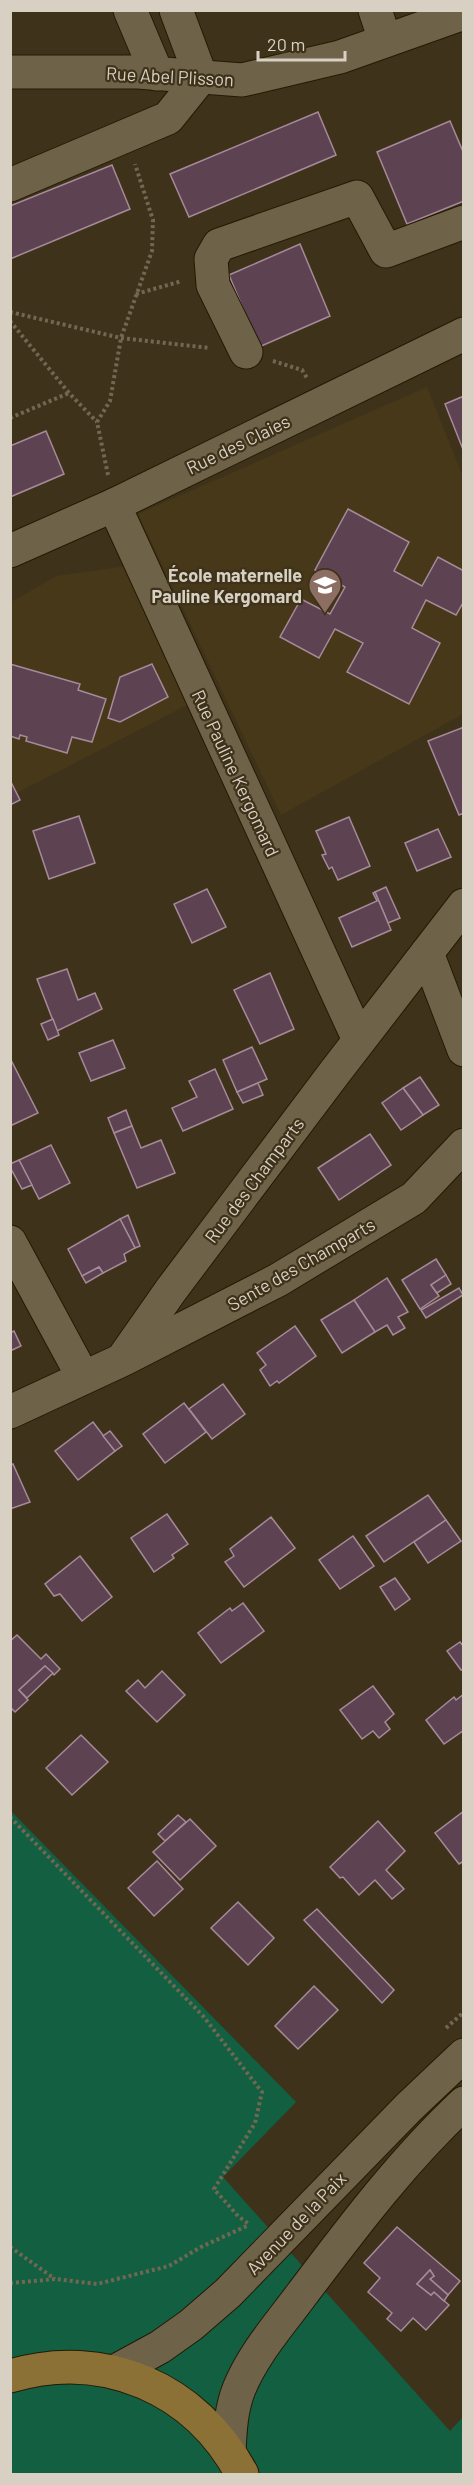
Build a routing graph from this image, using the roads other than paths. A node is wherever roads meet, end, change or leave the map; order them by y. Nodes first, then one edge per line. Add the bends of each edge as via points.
1 (130, 10) edge
2 (176, 10) edge
3 (463, 14) edge
4 (380, 25) edge
5 (10, 72) edge
6 (157, 74) junction
7 (201, 77) junction
8 (10, 185) edge
9 (464, 222) edge
10 (464, 334) edge
11 (246, 352) road end
12 (114, 505) junction
13 (10, 551) edge
14 (464, 905) edge
15 (427, 953) junction
16 (359, 1040) junction
17 (464, 1050) edge
18 (464, 1145) edge
19 (10, 1242) edge
20 (122, 1360) junction
21 (83, 1377) junction
22 (10, 1412) edge
23 (464, 2055) edge
24 (464, 2103) edge
25 (15, 2372) edge
26 (114, 2372) junction
27 (235, 2463) edge

1 - 6 street
2 - 7 street
3 - 4 street, Rue Abel Plisson
4 - 7 street, Rue Abel Plisson via 340,57 242,80
5 - 6 street, Rue Abel Plisson
6 - 7 street, Rue Abel Plisson
7 - 8 street via 168,118
9 - 11 street via 386,251 357,197 219,245 211,259 213,285
10 - 12 street, Rue des Claies
12 - 13 street, Rue des Claies
12 - 16 street, Rue Pauline Kergomard
14 - 15 street, Rue des Champarts
15 - 16 street, Rue des Champarts
15 - 17 street
16 - 20 street, Rue des Champarts
18 - 20 street, Sente des Champarts via 414,1198 278,1280
19 - 21 street
20 - 21 street
21 - 22 street
23 - 26 street, Avenue de la Paix via 228,2293 160,2347
24 - 27 street via 436,2129 360,2217 263,2346 238,2389 231,2418
25 - 26 main road via 63,2367
26 - 27 main road via 179,2401 202,2420

